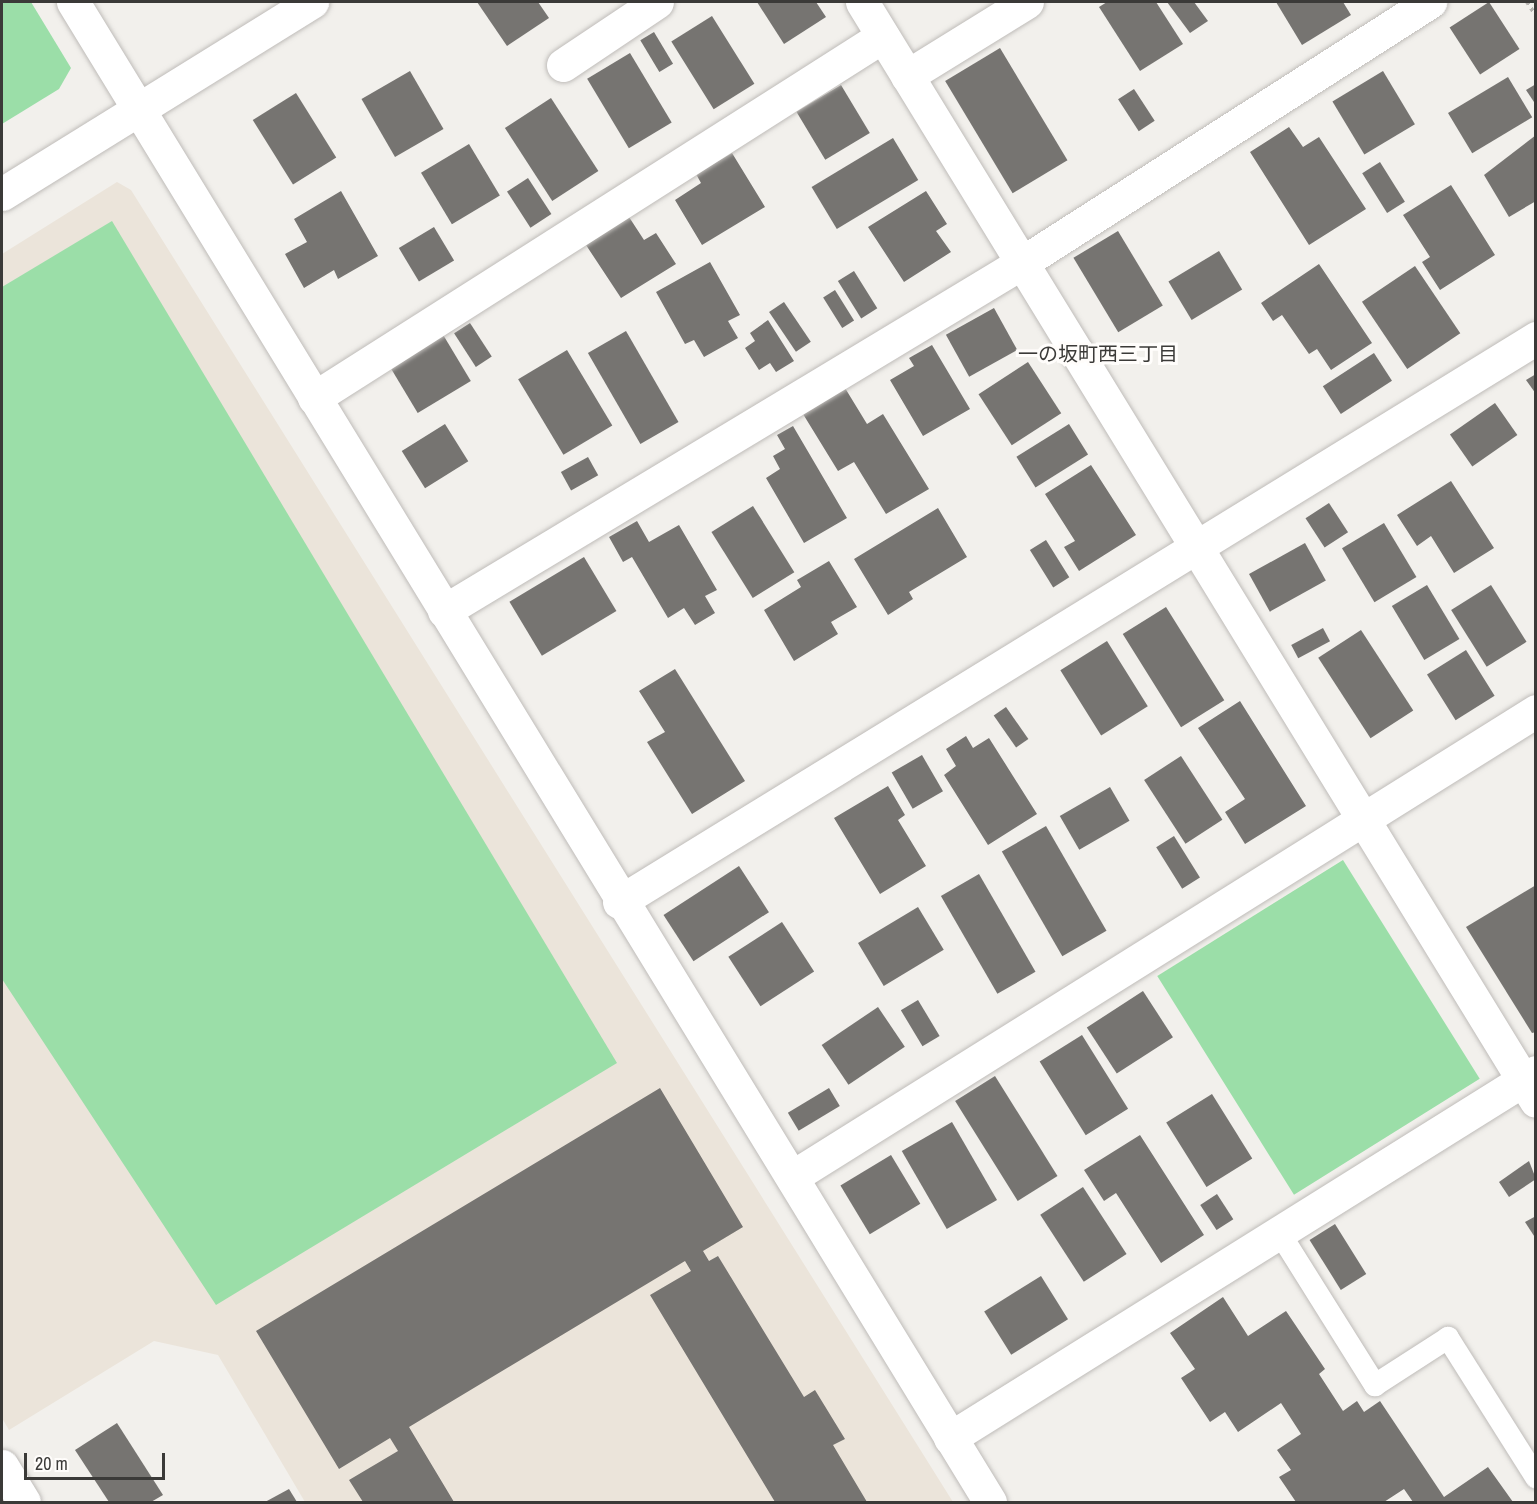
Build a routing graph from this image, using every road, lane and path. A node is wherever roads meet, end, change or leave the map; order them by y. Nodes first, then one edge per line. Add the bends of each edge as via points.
1 (73, 2) edge
2 (312, 2) edge
3 (657, 2) edge
4 (862, 2) edge
5 (1028, 2) edge
6 (1430, 2) edge
7 (1527, 2) edge
8 (1536, 16) edge
9 (883, 36) junction
10 (562, 65) dead end
11 (907, 76) junction
12 (138, 107) junction
13 (2, 194) edge
14 (1020, 264) junction
15 (1536, 338) edge
16 (314, 398) junction
17 (1200, 548) junction
18 (444, 611) junction
19 (1536, 711) edge
20 (1363, 819) junction
21 (619, 902) junction
22 (1531, 1085) edge
23 (792, 1177) junction
24 (1279, 1232) junction
25 (950, 1438) junction
26 (2, 1466) edge
27 (1536, 1477) edge
28 (24, 1503) edge
29 (990, 1503) edge

1 - 12 street
2 - 12 street
3 - 10 street
4 - 9 street
5 - 11 street
6 - 14 street
7 - 8 path
9 - 11 street
9 - 16 street
11 - 14 street
12 - 13 street
12 - 16 street
14 - 17 street
14 - 18 street
15 - 17 street
16 - 18 street
17 - 20 street
17 - 21 street
18 - 21 street
19 - 20 street
20 - 22 street
20 - 23 street
21 - 23 street
22 - 24 street
23 - 25 street
24 - 25 street
24 - 27 lane via 1375,1385 1448,1338
25 - 29 street
26 - 28 street

